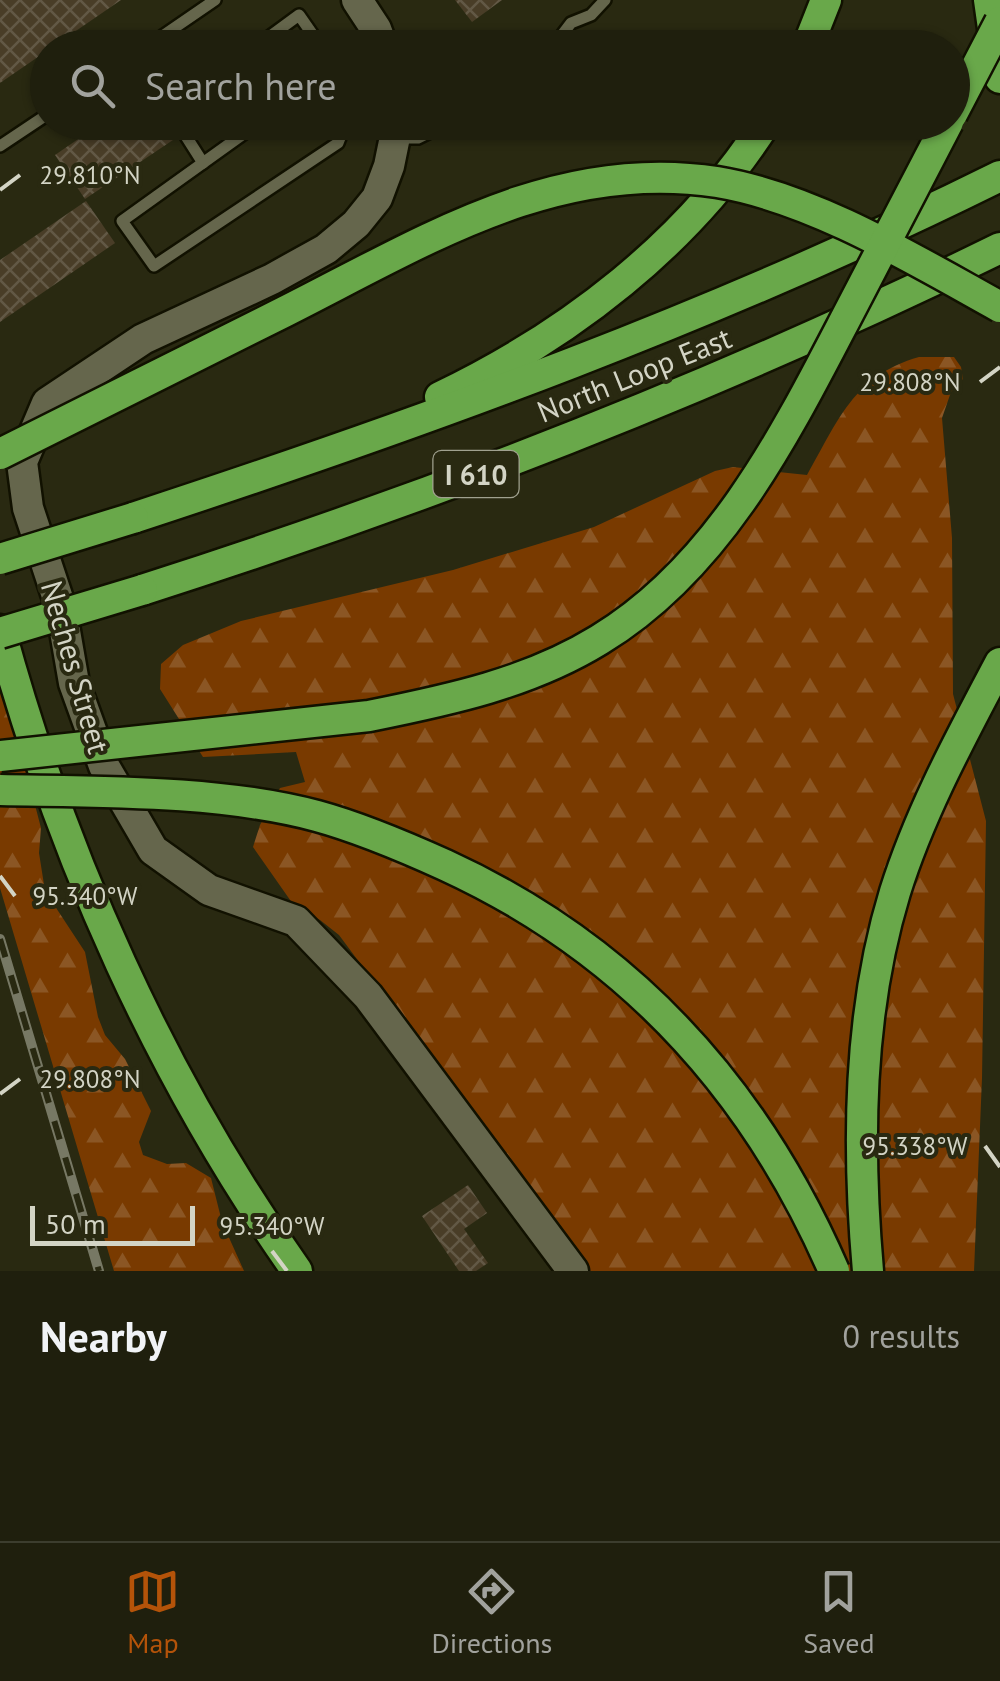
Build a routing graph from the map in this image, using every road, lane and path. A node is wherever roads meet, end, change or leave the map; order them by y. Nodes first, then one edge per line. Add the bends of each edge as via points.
1 (215, 0) edge
2 (358, 0) edge
3 (605, 0) edge
4 (826, 0) edge
5 (989, 0) edge
6 (1000, 22) edge
7 (171, 30) edge
8 (278, 30) edge
9 (310, 30) edge
10 (369, 30) edge
11 (566, 30) edge
12 (814, 30) edge
13 (1000, 78) edge
14 (970, 80) edge
15 (30, 126) edge
16 (189, 140) edge
17 (235, 140) edge
18 (339, 140) edge
19 (394, 140) edge
20 (753, 140) edge
21 (939, 140) edge
22 (0, 146) edge
23 (204, 162) junction
24 (1000, 176) edge
25 (1000, 248) edge
26 (1000, 307) edge
27 (0, 454) edge
28 (273, 472) junction
29 (0, 559) edge
30 (0, 631) edge
31 (1000, 664) edge
32 (0, 756) edge
33 (0, 790) edge
34 (297, 1271) edge
35 (573, 1271) edge
36 (834, 1271) edge
37 (868, 1271) edge

1 - 7 lane
2 - 10 main road
3 - 11 lane
4 - 12 highway
5 - 13 highway
6 - 14 highway, bridge
8 - 9 lane via 300,14
15 - 22 lane
16 - 23 lane
17 - 23 lane
18 - 23 lane via 154,266 122,221
19 - 35 main road, Neches Street via 377,198 326,249 143,338 47,403 22,462 28,508 61,608 74,683 104,766 153,850 209,890 296,922 368,996
20 - 28 highway via 661,247 543,341 454,390
21 - 32 highway, bridge via 781,440 730,516 634,617 515,680 418,706
24 - 28 highway, North Loop East / I 610, bridge via 786,277 526,383
25 - 30 highway, North Loop East / I 610, bridge via 676,397 552,446 142,590
26 - 27 highway, bridge via 767,194 668,178 595,181 525,198 454,227
28 - 29 highway, North Loop East / I 610, bridge
30 - 34 highway via 21,708 132,990 193,1106
31 - 37 highway via 920,824 884,936 863,1110
33 - 36 highway, bridge via 234,802 315,816 424,856 518,903 621,975 719,1074 780,1165

